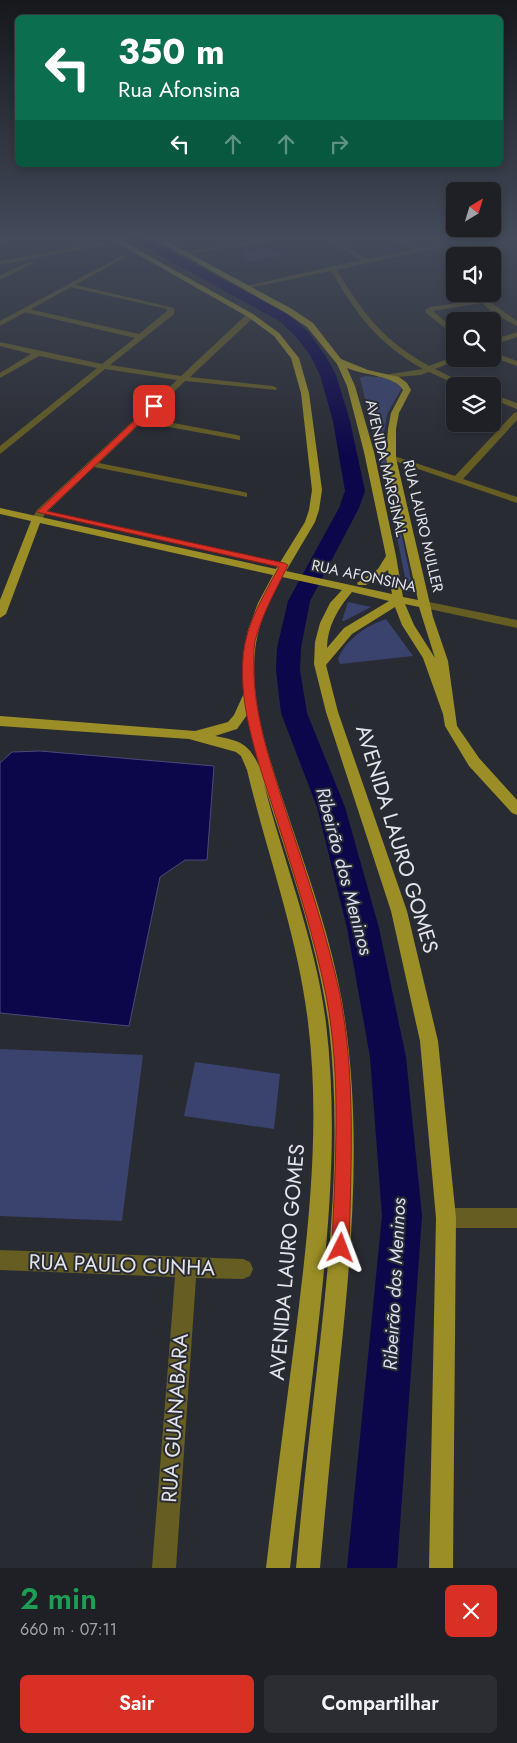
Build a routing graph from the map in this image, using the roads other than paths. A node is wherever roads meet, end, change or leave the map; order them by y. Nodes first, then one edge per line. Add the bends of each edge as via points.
1 (25, 311) edge
2 (32, 311) edge
3 (171, 311) edge
4 (241, 311) edge
5 (289, 311) edge
6 (361, 311) edge
7 (430, 311) edge
8 (497, 311) edge
9 (250, 316) junction
10 (0, 324) edge
11 (517, 324) edge
12 (446, 327) edge
13 (517, 334) edge
14 (140, 337) junction
15 (501, 340) edge
16 (0, 344) edge
17 (37, 354) junction
18 (501, 358) edge
19 (339, 361) junction
20 (446, 362) edge
21 (517, 364) edge
22 (103, 368) junction
23 (423, 371) junction
24 (371, 373) junction
25 (0, 376) edge
26 (390, 376) junction
27 (182, 379) junction
28 (446, 379) edge
29 (351, 386) junction
30 (273, 388) dead end
31 (407, 390) junction
32 (501, 400) edge
33 (517, 406) edge
34 (517, 415) edge
35 (140, 419) junction
36 (237, 438) dead end
37 (0, 451) edge
38 (391, 458) junction
39 (91, 464) junction
40 (457, 480) junction
41 (244, 495) dead end
42 (517, 500) edge
43 (0, 503) edge
44 (0, 511) edge
45 (39, 515) junction
46 (391, 556) junction
47 (282, 569) junction
48 (332, 581) junction
49 (362, 583) junction
50 (349, 589) junction
51 (397, 595) junction
52 (423, 600) junction
53 (0, 614) edge
54 (517, 624) edge
55 (320, 664) junction
56 (249, 691) junction
57 (448, 712) junction
58 (0, 721) edge
59 (189, 734) junction
60 (517, 809) edge
61 (446, 1218) junction
62 (517, 1218) edge
63 (0, 1260) edge
64 (186, 1268) junction
65 (243, 1269) dead end
66 (164, 1568) edge
67 (278, 1568) edge
68 (308, 1568) edge
69 (441, 1568) edge

1 - 10 street
2 - 14 street
3 - 14 street
4 - 9 main road
5 - 19 main road via 310,325
6 - 23 street via 369,324
7 - 12 street
8 - 11 street
9 - 27 street
9 - 47 main road via 274,332 295,358 303,382 316,465 318,484 314,509 308,526
13 - 15 street
14 - 22 street
16 - 17 street
17 - 22 street
17 - 25 street
18 - 21 street
19 - 24 main road
19 - 29 main road, AVENIDA MARGINAL
20 - 23 street
22 - 27 street
22 - 37 street
23 - 26 street
23 - 28 street
23 - 31 street
24 - 26 main road
24 - 29 main road, AVENIDA MARGINAL via 355,378
26 - 31 main road via 403,382
27 - 30 street
27 - 35 street
29 - 46 main road, AVENIDA MARGINAL
31 - 38 main road, RUA LAURO MULLER via 395,413
32 - 33 street
34 - 40 street
35 - 36 street
35 - 39 street
38 - 40 street
38 - 52 main road, RUA LAURO MULLER
39 - 41 street
39 - 45 street
40 - 42 street
43 - 45 main road, RUA AFONSINA
44 - 45 main road, RUA AFONSINA
45 - 47 main road, RUA AFONSINA
45 - 53 main road
46 - 49 main road via 382,572
46 - 51 main road, AVENIDA MARGINAL
47 - 48 main road, RUA AFONSINA
47 - 56 main road via 253,633 249,648
48 - 49 main road, RUA AFONSINA
48 - 50 main road, RUA AFONSINA
49 - 51 main road, RUA AFONSINA
50 - 51 main road, RUA AFONSINA
50 - 55 main road, AVENIDA LAURO GOMES via 336,603 326,623
51 - 52 main road, RUA AFONSINA
51 - 55 main road via 348,631
51 - 57 main road, RUA LAURO MULLER via 408,625 428,658
52 - 54 street, RUA AFONSINA
52 - 57 main road, RUA LAURO MULLER via 442,661
55 - 61 main road, AVENIDA LAURO GOMES via 332,712 399,911 430,1041
56 - 59 main road via 240,718 234,725 226,730
56 - 68 main road via 261,752 327,970 341,1058 345,1138 341,1248
57 - 60 main road, RUA LAURO MULLER via 451,726 474,762
58 - 59 main road
59 - 67 main road, AVENIDA LAURO GOMES via 241,749 254,770 302,942 317,1023 323,1112 320,1202
61 - 62 street
61 - 69 main road, AVENIDA LAURO GOMES
63 - 64 street, RUA PAULO CUNHA
64 - 65 street, RUA PAULO CUNHA
64 - 66 street, RUA GUANABARA

